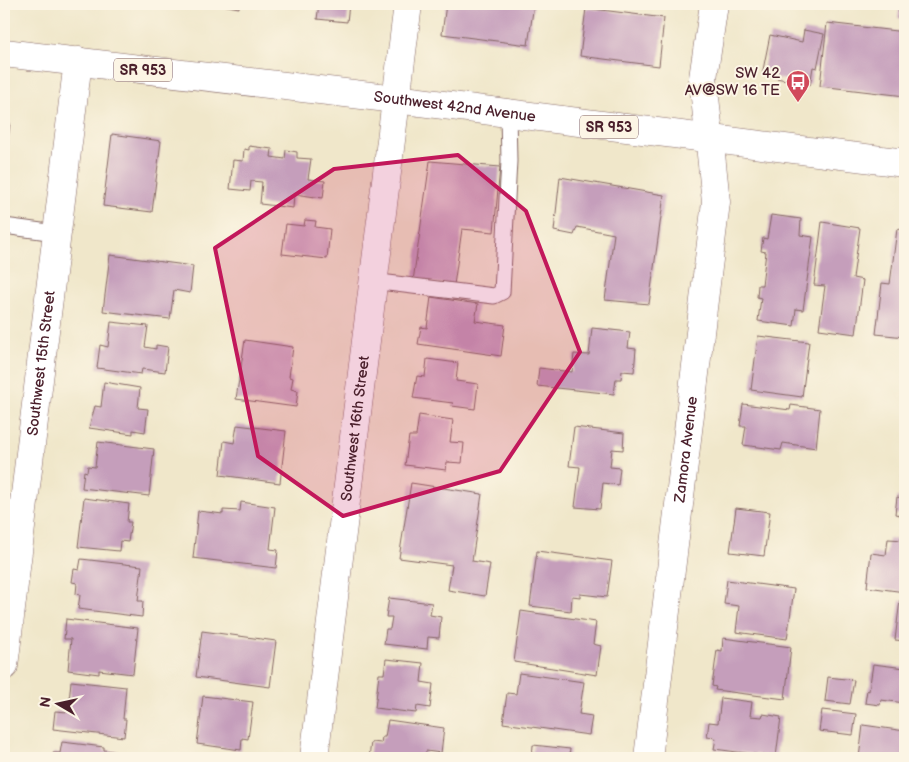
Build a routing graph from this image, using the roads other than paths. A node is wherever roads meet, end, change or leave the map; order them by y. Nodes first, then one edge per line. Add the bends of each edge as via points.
1 (408, 4) edge
2 (714, 4) edge
3 (4, 53) edge
4 (78, 61) junction
5 (396, 99) junction
6 (508, 114) junction
7 (709, 140) junction
8 (905, 163) edge
9 (4, 226) edge
10 (56, 233) junction
11 (372, 281) junction
12 (4, 666) edge
13 (314, 758) edge
14 (648, 758) edge

1 - 5 street, Southwest 16th Street
2 - 7 street, Zamora Avenue via 703,78
3 - 4 street, Southwest 42nd Avenue / SR 953
4 - 5 street, Southwest 42nd Avenue / SR 953
4 - 10 street, Southwest 15th Street
5 - 6 street, Southwest 42nd Avenue / SR 953
5 - 11 street, Southwest 16th Street
6 - 7 street, Southwest 42nd Avenue / SR 953
6 - 11 lane via 509,161 502,292 494,296
7 - 8 street, Southwest 42nd Avenue / SR 953
7 - 14 street, Zamora Avenue via 716,202
9 - 10 lane
10 - 12 street, Southwest 15th Street
11 - 13 street, Southwest 16th Street

